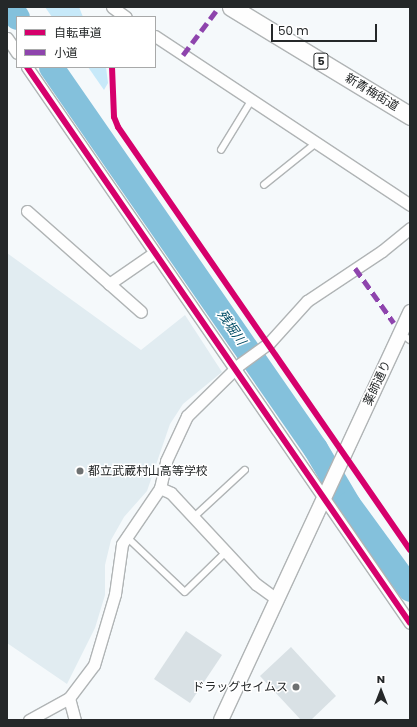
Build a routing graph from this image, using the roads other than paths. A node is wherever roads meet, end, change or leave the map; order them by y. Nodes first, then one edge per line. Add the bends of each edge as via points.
1 (112, 7) edge
2 (231, 7) edge
3 (125, 16) edge
4 (156, 37) edge
5 (7, 38) edge
6 (16, 52) edge
7 (28, 68) edge
8 (251, 101) junction
9 (410, 116) edge
10 (315, 144) junction
11 (221, 150) dead end
12 (264, 185) dead end
13 (410, 205) edge
14 (26, 212) dead end
15 (410, 228) edge
16 (154, 253) junction
17 (109, 284) junction
18 (141, 312) dead end
19 (410, 312) edge
20 (405, 337) edge
21 (237, 367) junction
22 (246, 470) dead end
23 (160, 488) junction
24 (325, 496) junction
25 (194, 517) junction
26 (126, 536) junction
27 (227, 551) junction
28 (277, 599) junction
29 (410, 623) edge
30 (69, 698) junction
31 (30, 720) edge
32 (75, 720) edge
33 (221, 720) edge

1 - 3 street
2 - 9 main road, 新青梅街道 / 5
4 - 8 street
5 - 6 street
7 - 16 street
8 - 10 street
8 - 11 lane
10 - 12 lane
10 - 13 street
14 - 17 street
15 - 21 street via 382,251 307,301 264,347
16 - 17 street
16 - 21 street
17 - 18 street
19 - 20 street, 薬師通り
20 - 24 street, 薬師通り
21 - 23 street via 187,416 166,461
21 - 24 street
22 - 25 lane
23 - 25 street via 171,493
23 - 26 street
24 - 28 street, 薬師通り
24 - 29 street
25 - 27 street
26 - 27 lane via 185,592
26 - 30 street via 98,656 85,680
27 - 28 street via 264,592
28 - 33 street, 薬師通り
30 - 31 street
30 - 32 street

